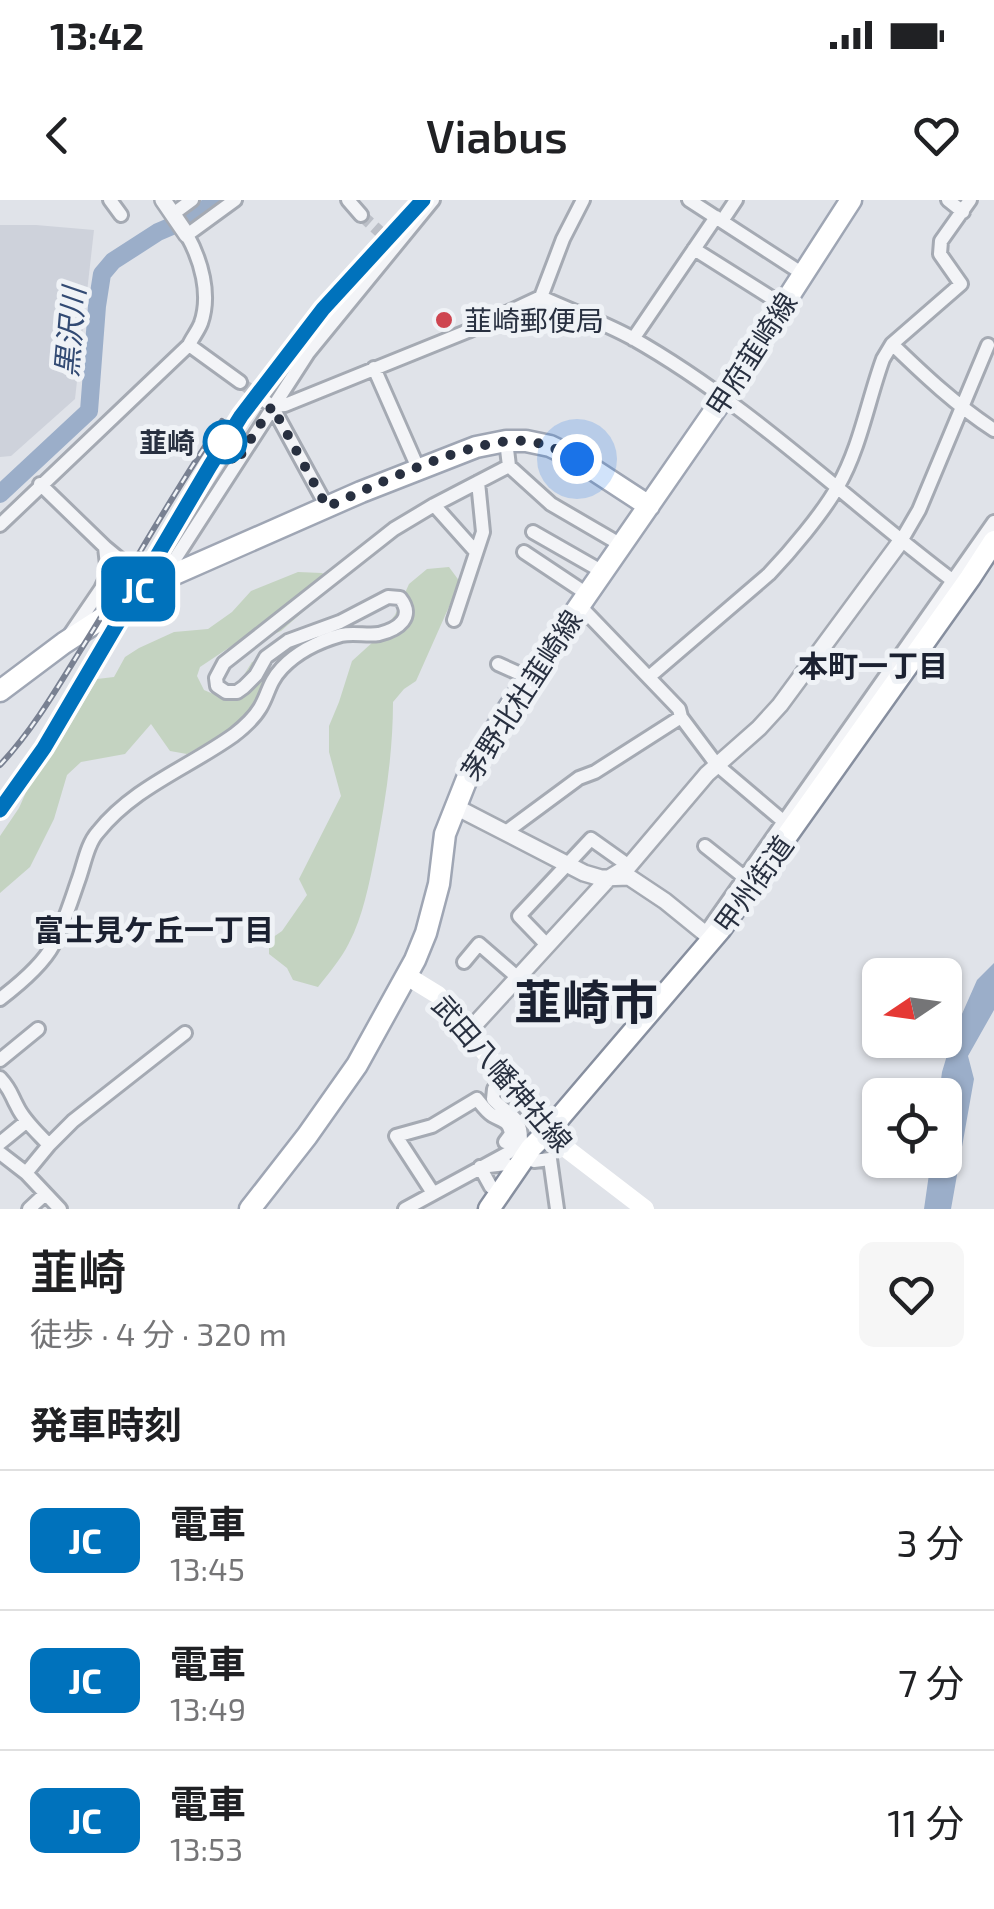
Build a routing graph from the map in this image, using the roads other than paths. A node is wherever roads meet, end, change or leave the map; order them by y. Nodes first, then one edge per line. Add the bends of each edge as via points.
1 (110, 200) edge
2 (192, 200) edge
3 (235, 200) edge
4 (348, 200) edge
5 (433, 200) edge
6 (583, 200) edge
7 (689, 200) edge
8 (736, 200) edge
9 (851, 200) edge
10 (948, 200) edge
11 (966, 206) edge
12 (168, 207) edge
13 (121, 215) dead end
14 (360, 216) tunnel mouth
15 (719, 219) junction
16 (187, 235) junction
17 (694, 250) junction
18 (803, 274) junction
19 (541, 298) junction
20 (784, 305) junction
21 (633, 338) junction
22 (892, 344) junction
23 (189, 345) junction
24 (988, 345) dead end
25 (374, 368) junction
26 (240, 382) tunnel mouth
27 (724, 398) junction
28 (267, 402) junction
29 (961, 408) junction
30 (994, 430) edge
31 (506, 441) junction
32 (509, 466) junction
33 (418, 468) junction
34 (478, 482) junction
35 (40, 484) junction
36 (837, 488) junction
37 (434, 505) junction
38 (650, 506) junction
39 (327, 507) junction
40 (994, 522) edge
41 (0, 525) edge
42 (533, 532) dead end
43 (901, 541) junction
44 (994, 541) edge
45 (622, 546) junction
46 (105, 547) junction
47 (476, 552) junction
48 (524, 552) dead end
49 (604, 572) junction
50 (108, 574) junction
51 (952, 580) junction
52 (157, 583) junction
53 (583, 599) junction
54 (124, 603) junction
55 (454, 620) dead end
56 (64, 643) junction
57 (498, 664) dead end
58 (648, 677) junction
59 (529, 678) junction
60 (0, 690) edge
61 (681, 717) junction
62 (717, 765) junction
63 (454, 806) junction
64 (784, 821) junction
65 (506, 832) junction
66 (705, 846) dead end
67 (567, 866) junction
68 (629, 866) junction
69 (744, 877) junction
70 (608, 878) junction
71 (708, 937) junction
72 (547, 945) junction
73 (464, 962) dead end
74 (407, 976) junction
75 (516, 978) junction
76 (0, 999) edge
77 (38, 1029) dead end
78 (468, 1032) junction
79 (185, 1033) dead end
80 (0, 1060) edge
81 (0, 1078) edge
82 (504, 1078) junction
83 (506, 1116) junction
84 (27, 1121) junction
85 (554, 1137) junction
86 (506, 1142) dead end
87 (0, 1143) edge
88 (49, 1145) junction
89 (0, 1153) edge
90 (534, 1161) dead end
91 (506, 1164) dead end
92 (480, 1167) junction
93 (26, 1173) junction
94 (491, 1187) dead end
95 (434, 1193) junction
96 (45, 1194) junction
97 (498, 1208) edge
98 (29, 1209) edge
99 (60, 1209) edge
100 (250, 1209) edge
101 (404, 1209) edge
102 (557, 1209) edge
103 (645, 1209) edge

1 - 13 street
2 - 12 street
3 - 16 street
4 - 14 street
5 - 28 street
6 - 19 street
7 - 15 street
8 - 15 street
9 - 18 main road, 甲府韮崎線
10 - 11 street
11 - 22 street via 941,241 940,254 961,284
12 - 16 street
15 - 17 street
15 - 18 street
16 - 23 street via 203,272 204,298
17 - 20 street
17 - 21 street
18 - 20 main road, 甲府韮崎線
19 - 21 street
19 - 25 street
20 - 27 main road, 甲府韮崎線
21 - 27 street
22 - 29 street
22 - 36 street
23 - 26 street
23 - 35 street
24 - 29 street
25 - 28 street via 284,406
25 - 33 street
27 - 36 street
27 - 38 main road, 甲府韮崎線
28 - 39 street
28 - 52 street
29 - 30 street
29 - 43 street
31 - 32 street
31 - 33 main road
31 - 38 main road via 550,446
32 - 34 street
32 - 45 street via 551,504
33 - 39 main road
34 - 37 street
34 - 47 street via 482,532
35 - 41 street
35 - 46 street
36 - 43 street
36 - 58 street via 769,574
37 - 47 street
37 - 76 street via 224,663 217,686 236,692 288,641 388,597 406,605 398,626 338,636 294,657 234,735 110,818 94,836 52,946
38 - 45 main road, 茅野北杜韮崎線
39 - 52 main road
40 - 51 street
42 - 49 street
43 - 51 street
43 - 62 street via 780,705
44 - 71 main road, 甲州街道
45 - 49 main road, 茅野北杜韮崎線
46 - 50 street
46 - 52 street
47 - 55 street
48 - 53 street
49 - 53 main road, 茅野北杜韮崎線
50 - 54 street
50 - 56 street
51 - 64 street
52 - 54 main road
53 - 58 street
53 - 59 main road, 茅野北杜韮崎線
54 - 56 main road
56 - 60 main road
57 - 59 street
58 - 61 street
59 - 63 main road, 茅野北杜韮崎線
61 - 62 street
61 - 65 street
62 - 64 street
62 - 68 street
63 - 65 street
63 - 74 main road, 茅野北杜韮崎線 via 426,933
64 - 69 street
65 - 67 street
66 - 69 street
67 - 68 street via 591,839
67 - 70 street
67 - 72 street via 519,916
68 - 70 street
69 - 71 street
70 - 71 street via 630,877
70 - 72 street
71 - 85 main road, 甲州街道
72 - 75 street
73 - 75 street via 479,944
74 - 78 main road, 武田八幡神社線 via 438,995
74 - 100 main road, 茅野北杜韮崎線 via 357,1065
75 - 78 street
77 - 80 street
78 - 82 main road, 武田八幡神社線
79 - 88 street
81 - 84 street
82 - 83 street via 493,1100
82 - 85 main road, 武田八幡神社線
83 - 86 street
83 - 92 street via 515,1116 521,1140
83 - 95 street via 488,1112 477,1099 432,1126 396,1136
84 - 87 street
84 - 88 street
85 - 97 main road, 甲州街道 via 531,1148
85 - 103 main road, 武田八幡神社線
88 - 93 street
89 - 93 street
90 - 102 street via 550,1159
91 - 92 street
92 - 94 street
92 - 95 street
93 - 96 street
95 - 101 street
96 - 98 street
96 - 99 street

